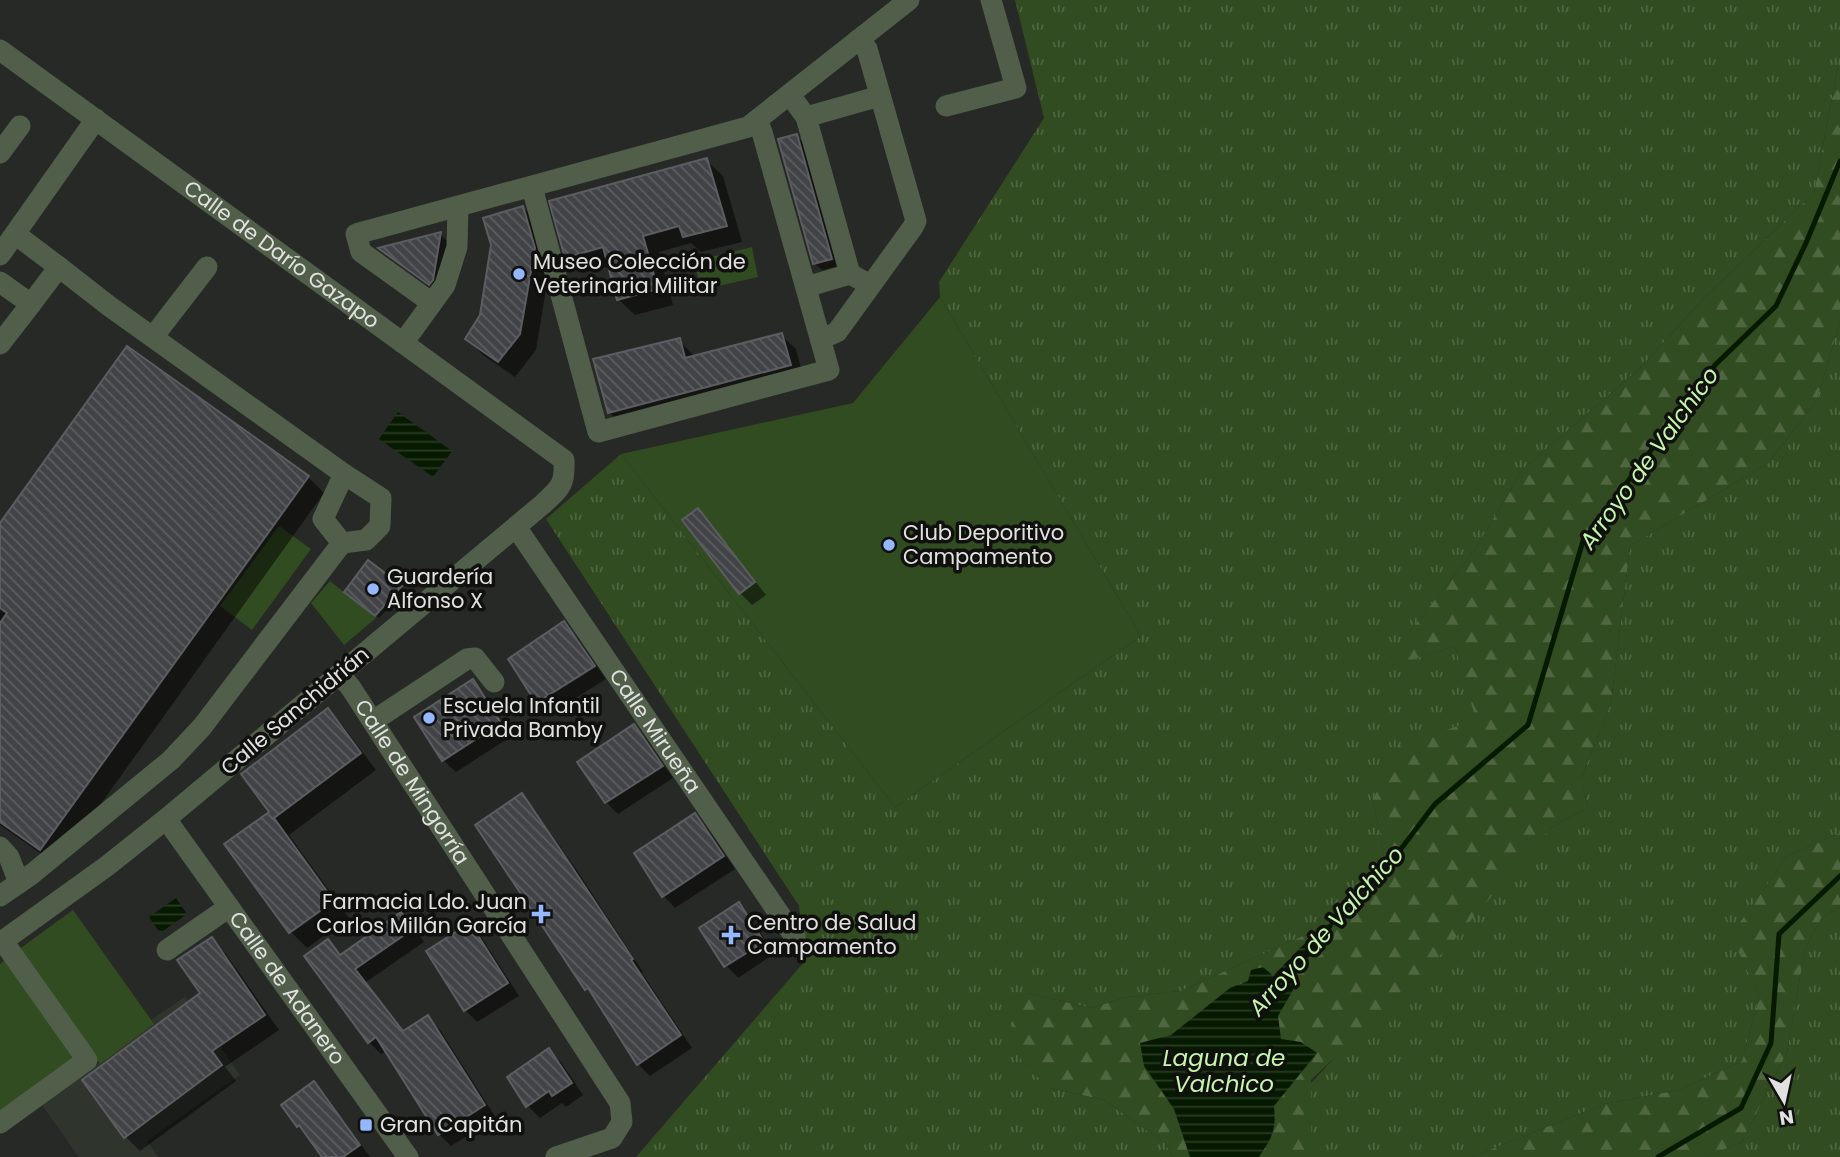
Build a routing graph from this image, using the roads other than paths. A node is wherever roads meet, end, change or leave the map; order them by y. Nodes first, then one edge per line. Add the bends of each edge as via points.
1 (909, 0) edge
2 (991, 0) edge
3 (858, 40) junction
4 (0, 50) edge
5 (790, 95) junction
6 (880, 96) junction
7 (946, 106) dead end
8 (806, 117) junction
9 (96, 119) junction
10 (757, 120) junction
11 (20, 126) dead end
12 (0, 153) edge
13 (532, 187) junction
14 (458, 207) junction
15 (15, 234) junction
16 (0, 255) edge
17 (59, 267) junction
18 (207, 267) dead end
19 (850, 274) junction
20 (0, 282) edge
21 (871, 285) junction
22 (806, 287) junction
23 (432, 303) junction
24 (31, 304) junction
25 (153, 337) junction
26 (821, 339) junction
27 (403, 343) junction
28 (0, 344) edge
29 (564, 460) joint
30 (344, 474) junction
31 (516, 527) junction
32 (342, 543) junction
33 (340, 674) junction
34 (494, 682) dead end
35 (373, 721) junction
36 (166, 819) junction
37 (0, 847) edge
38 (19, 883) junction
39 (0, 895) edge
40 (229, 907) junction
41 (794, 937) dead end
42 (1, 942) edge
43 (167, 950) dead end
44 (0, 1124) edge
45 (408, 1157) edge
46 (556, 1157) edge

1 - 3 street
2 - 7 street via 1016,88
3 - 5 street
3 - 6 street via 867,50
4 - 9 street, Calle de Darío Gazapo
5 - 8 street
5 - 10 street
6 - 8 street
6 - 21 street via 916,220
8 - 19 street
9 - 15 street
9 - 27 street, Calle de Darío Gazapo
10 - 13 street via 748,127
10 - 22 street
11 - 12 street
13 - 14 street
13 - 26 street via 598,432 830,370
14 - 23 street via 457,247 445,285
14 - 23 street via 356,234 361,252
15 - 16 street
15 - 17 street
17 - 24 street
17 - 25 street
18 - 25 street
19 - 21 street
19 - 22 street
20 - 24 street
21 - 26 street via 837,332
22 - 26 street
23 - 27 street
24 - 28 street
25 - 30 street
27 - 29 street, Calle de Darío Gazapo
29 - 31 street, Calle Sanchidrián via 559,489
30 - 32 street via 323,519
30 - 32 street via 381,498 380,526 366,540
31 - 33 street, Calle Sanchidrián
31 - 41 street, Calle Mirueña
32 - 38 street via 179,752
33 - 35 street, Calle de Mingorría
33 - 36 street, Calle Sanchidrián
34 - 35 street via 475,658 467,659
35 - 46 street, Calle de Mingorría via 620,1103 622,1122 612,1139
36 - 40 street, Calle de Adanero
36 - 42 street, Calle Sanchidrián
37 - 38 street
38 - 39 street
40 - 43 street
40 - 45 street, Calle de Adanero
42 - 44 street via 87,1060

